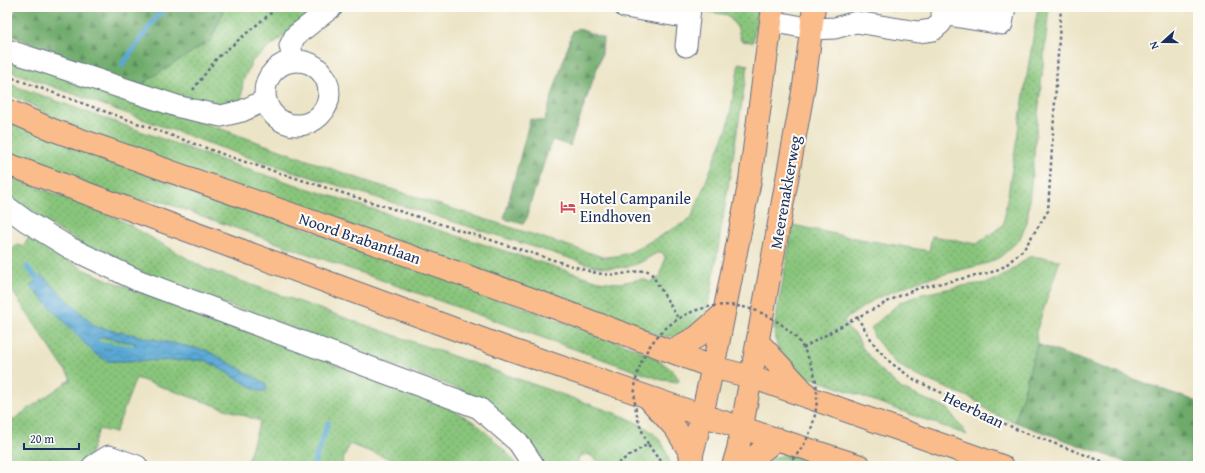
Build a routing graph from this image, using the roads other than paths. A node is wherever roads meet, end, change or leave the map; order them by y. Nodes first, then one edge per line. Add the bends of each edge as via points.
1 (332, 7) edge
2 (814, 7) edge
3 (1005, 7) edge
4 (631, 8) edge
5 (943, 10) edge
6 (690, 13) edge
7 (772, 14) edge
8 (812, 29) junction
9 (686, 46) dead end
10 (7, 50) edge
11 (294, 61) junction
12 (266, 100) junction
13 (7, 110) edge
14 (7, 164) edge
15 (7, 206) edge
16 (724, 313) junction
17 (758, 342) junction
18 (670, 351) junction
19 (712, 367) junction
20 (752, 377) junction
21 (647, 397) junction
22 (810, 398) junction
23 (702, 415) junction
24 (742, 428) junction
25 (777, 439) junction
26 (691, 461) edge
27 (93, 466) edge
28 (137, 466) edge
29 (534, 466) edge
30 (733, 466) edge
31 (745, 466) edge
32 (860, 466) edge
33 (1002, 466) edge

1 - 11 street via 295,36 290,46
2 - 8 main road, Meerenakkerweg
3 - 5 street via 1002,24
4 - 6 street
5 - 8 street via 941,23 933,30 918,32 886,18 835,28
6 - 9 street
7 - 8 street
7 - 16 main road via 750,180
8 - 17 main road, Meerenakkerweg
10 - 12 street via 180,107 221,116 242,112
11 - 12 street via 274,70 265,90
11 - 12 street via 314,66 322,73 329,92 323,112 306,124 286,123 270,110
13 - 18 main road, Noord Brabantlaan via 53,130
14 - 21 main road via 494,344
15 - 29 street via 70,248 137,280 479,408 518,442
16 - 18 main road via 697,337
16 - 19 main road
17 - 20 main road, Meerenakkerweg
17 - 22 main road
18 - 19 main road, Noord Brabantlaan
19 - 20 main road, Noord Brabantlaan
19 - 23 main road
20 - 22 main road
20 - 24 main road, Meerenakkerweg
21 - 23 main road
21 - 26 main road via 676,429
22 - 33 main road
23 - 24 main road
23 - 26 main road
24 - 25 main road
24 - 30 main road, Meerenakkerweg
25 - 31 main road
25 - 32 main road
27 - 28 street via 109,456

